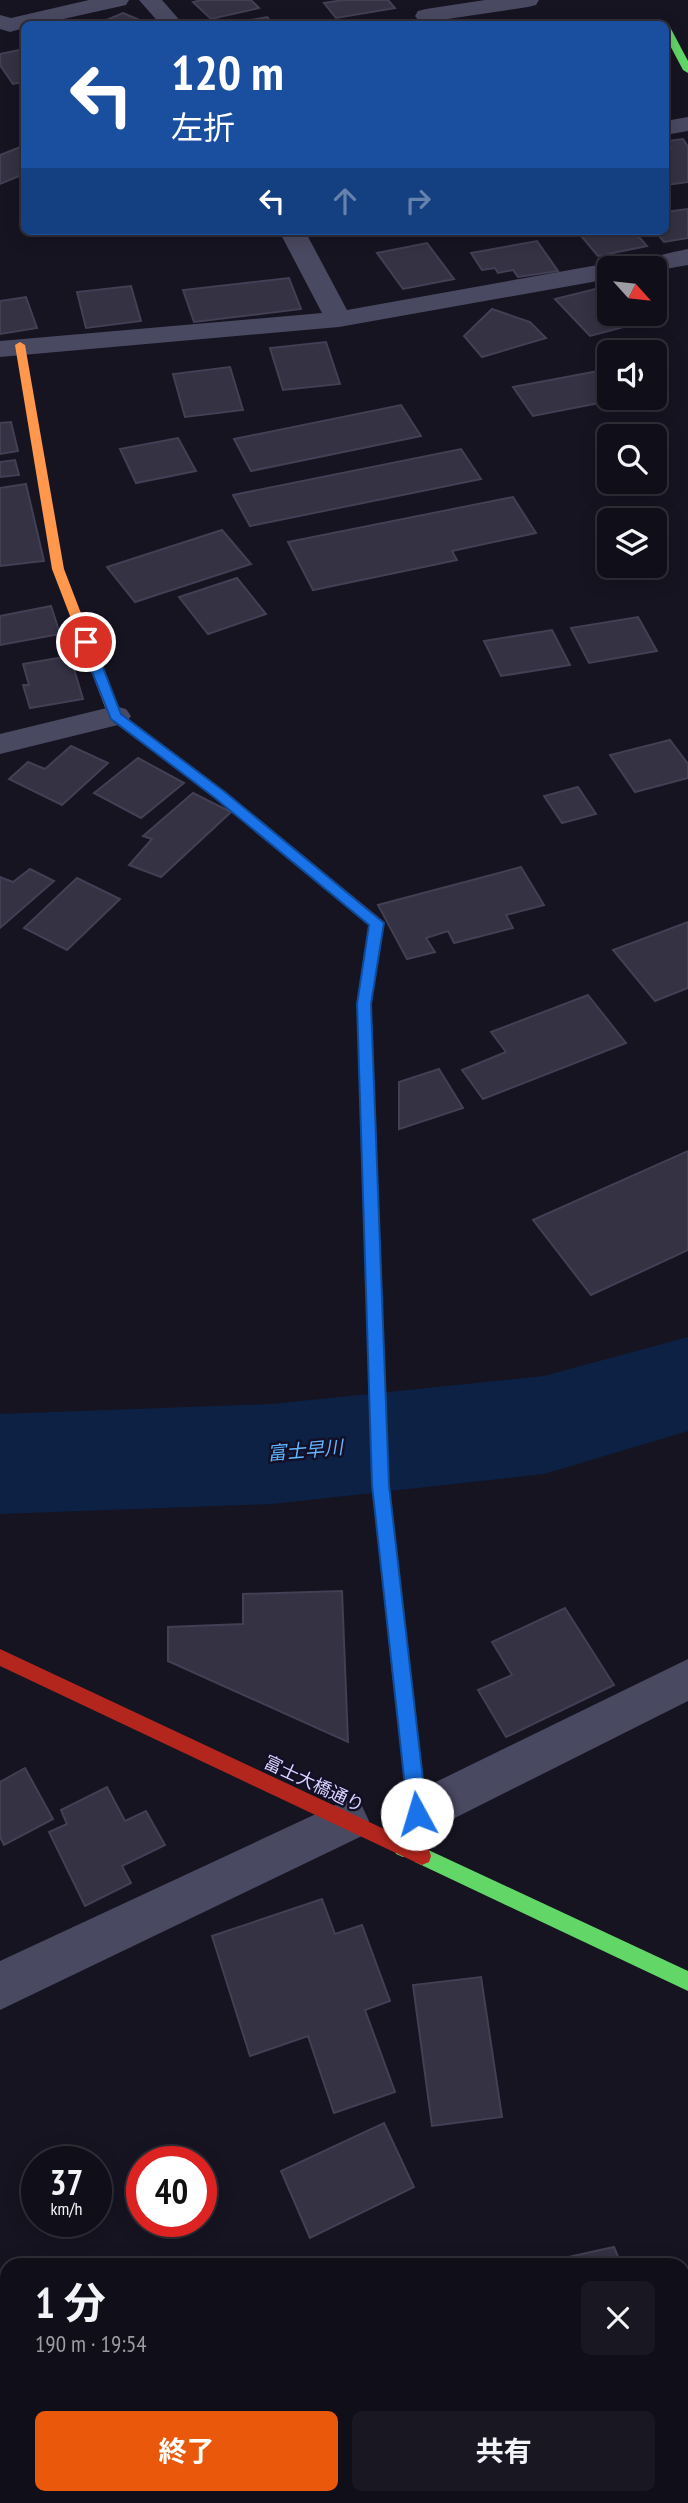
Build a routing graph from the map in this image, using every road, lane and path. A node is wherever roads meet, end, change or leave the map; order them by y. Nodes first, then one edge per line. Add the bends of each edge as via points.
1 (118, 0) edge
2 (150, 0) edge
3 (528, 0) edge
4 (27, 21) edge
5 (169, 21) edge
6 (430, 21) edge
7 (0, 22) edge
8 (21, 22) edge
9 (669, 34) edge
10 (688, 70) edge
11 (688, 124) edge
12 (669, 127) edge
13 (294, 235) edge
14 (688, 257) edge
15 (667, 261) edge
16 (597, 273) edge
17 (339, 319) junction
18 (10, 347) edge
19 (115, 716) junction
20 (0, 744) edge
21 (0, 1657) edge
22 (688, 1679) edge
23 (346, 1821) junction
24 (410, 1831) junction
25 (688, 1981) edge
26 (0, 1986) edge

1 - 4 street
2 - 5 street
3 - 6 street via 426,16
7 - 8 street
9 - 10 street
11 - 12 street
13 - 17 street
14 - 15 street
16 - 17 street
17 - 18 street
18 - 19 street via 58,569
19 - 20 street
19 - 24 street via 377,923 364,1004 381,1485
21 - 23 street, 富士大橋通り
22 - 24 street
23 - 24 street, 富士大橋通り
23 - 26 street
24 - 25 street, 富士大橋通り

